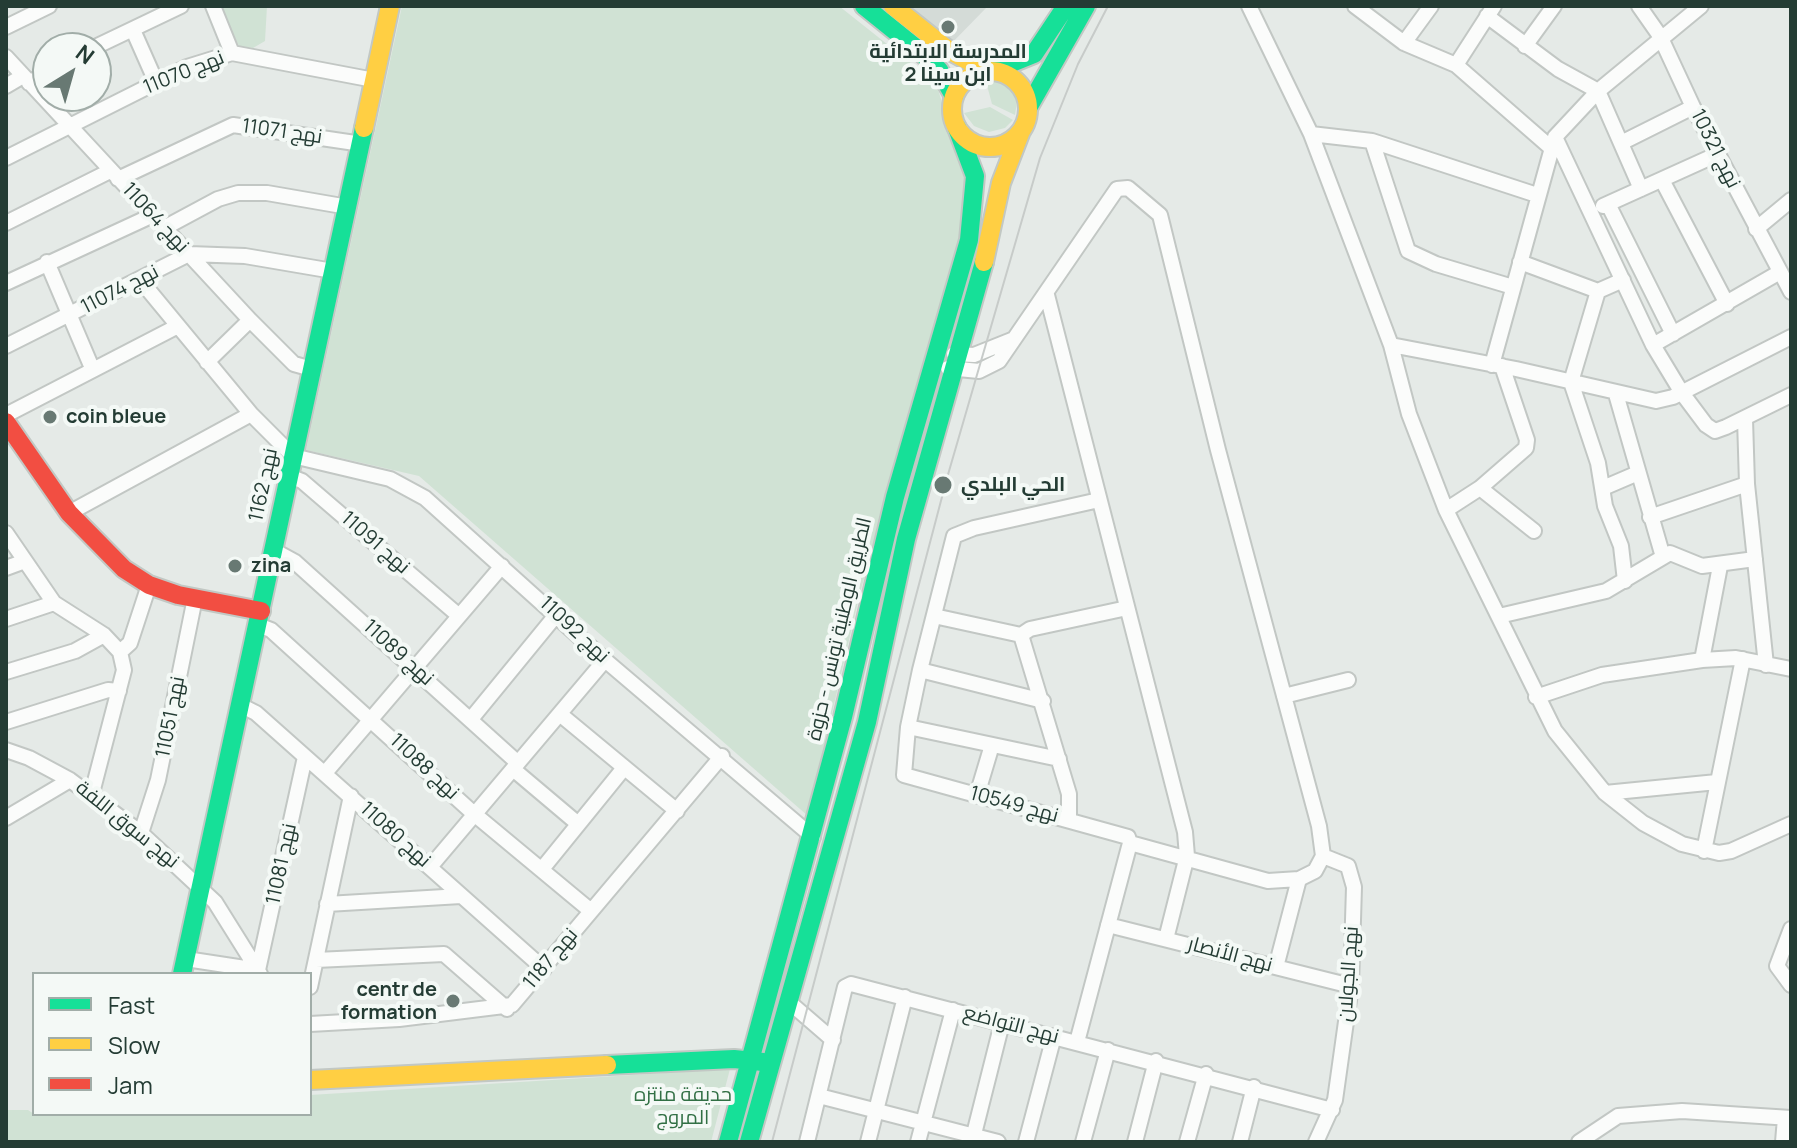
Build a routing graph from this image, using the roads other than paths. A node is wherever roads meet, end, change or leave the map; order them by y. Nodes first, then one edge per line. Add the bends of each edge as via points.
1 (49, 6) edge
2 (181, 6) edge
3 (213, 6) edge
4 (864, 6) edge
5 (893, 6) edge
6 (1066, 6) edge
7 (1086, 6) edge
8 (1249, 6) edge
9 (1355, 6) edge
10 (1431, 6) edge
11 (1554, 6) edge
12 (1639, 6) edge
13 (1701, 6) edge
14 (385, 7) edge
15 (1490, 11) edge
16 (6, 27) edge
17 (133, 30) junction
18 (1660, 36) junction
19 (112, 39) edge
20 (1404, 43) junction
21 (1525, 46) junction
22 (232, 53) junction
23 (6, 57) edge
24 (1456, 65) junction
25 (990, 71) junction
26 (32, 77) edge
27 (26, 79) junction
28 (374, 80) junction
29 (156, 82) junction
30 (6, 86) edge
31 (1598, 91) junction
32 (954, 96) junction
33 (1693, 107) junction
34 (1028, 108) junction
35 (71, 125) junction
36 (957, 128) junction
37 (1021, 131) junction
38 (1311, 134) junction
39 (1372, 141) junction
40 (1553, 142) junction
41 (1621, 143) junction
42 (362, 144) junction
43 (1718, 154) junction
44 (6, 158) edge
45 (114, 175) junction
46 (1662, 180) junction
47 (1641, 189) junction
48 (1537, 195) junction
49 (1791, 200) edge
50 (1608, 204) junction
51 (348, 207) junction
52 (1591, 211) junction
53 (151, 216) junction
54 (6, 223) edge
55 (164, 228) junction
56 (1756, 229) junction
57 (189, 254) junction
58 (47, 262) junction
59 (1520, 262) junction
60 (333, 271) junction
61 (1780, 272) junction
62 (1623, 280) junction
63 (141, 281) junction
64 (6, 283) edge
65 (1513, 287) junction
66 (1598, 291) junction
67 (1791, 292) edge
68 (1047, 295) junction
69 (1727, 304) junction
70 (70, 316) junction
71 (250, 320) junction
72 (178, 326) junction
73 (1673, 334) junction
74 (1791, 337) edge
75 (1391, 345) junction
76 (1653, 345) junction
77 (6, 346) edge
78 (936, 357) junction
79 (207, 362) junction
80 (955, 362) junction
81 (1497, 365) junction
82 (92, 368) junction
83 (312, 369) junction
84 (1571, 382) junction
85 (1682, 393) junction
86 (1616, 394) junction
87 (1791, 395) edge
88 (251, 414) junction
89 (6, 415) edge
90 (1745, 419) junction
91 (6, 422) edge
92 (293, 456) junction
93 (1638, 473) junction
94 (289, 476) junction
95 (1747, 484) junction
96 (1480, 488) junction
97 (1603, 488) junction
98 (1099, 500) junction
99 (1446, 510) junction
100 (69, 513) junction
101 (1650, 517) junction
102 (1534, 531) dead end
103 (6, 533) edge
104 (273, 550) junction
105 (1663, 557) junction
106 (1755, 559) junction
107 (25, 561) junction
108 (502, 566) junction
109 (1720, 566) junction
110 (6, 568) edge
111 (1625, 581) junction
112 (149, 585) junction
113 (195, 598) junction
114 (54, 603) junction
115 (1127, 608) junction
116 (557, 614) junction
117 (458, 615) junction
118 (934, 616) junction
119 (1499, 616) junction
120 (259, 618) junction
121 (6, 619) edge
122 (104, 635) junction
123 (1021, 635) junction
124 (120, 652) junction
125 (1743, 659) junction
126 (605, 660) junction
127 (1702, 660) junction
128 (1766, 665) junction
129 (415, 668) junction
130 (1791, 669) edge
131 (920, 670) junction
132 (6, 672) edge
133 (1348, 680) dead end
134 (119, 691) junction
135 (1284, 696) junction
136 (1536, 697) junction
137 (1043, 701) junction
138 (242, 706) junction
139 (561, 715) junction
140 (372, 719) junction
141 (471, 719) junction
142 (6, 722) edge
143 (908, 727) junction
144 (992, 745) junction
145 (7, 752) edge
146 (722, 756) junction
147 (305, 757) junction
148 (1059, 759) junction
149 (516, 766) junction
150 (624, 768) junction
151 (325, 773) junction
152 (70, 780) junction
153 (1717, 782) junction
154 (92, 793) junction
155 (1605, 793) junction
156 (977, 795) junction
157 (351, 796) junction
158 (677, 811) junction
159 (473, 813) junction
160 (6, 818) edge
161 (1069, 819) junction
162 (577, 823) junction
163 (1791, 824) edge
164 (141, 833) junction
165 (811, 836) junction
166 (1127, 838) junction
167 (831, 851) junction
168 (1704, 851) junction
169 (1187, 856) junction
170 (1323, 856) junction
171 (430, 867) junction
172 (542, 869) junction
173 (1299, 879) junction
174 (200, 887) junction
175 (461, 896) junction
176 (327, 904) junction
177 (591, 911) junction
178 (1108, 925) junction
179 (1791, 929) edge
180 (1166, 939) junction
181 (316, 960) junction
182 (184, 967) edge
183 (1276, 967) junction
184 (544, 969) junction
185 (259, 972) edge
186 (312, 978) edge
187 (1791, 985) edge
188 (1351, 986) junction
189 (905, 997) junction
190 (789, 1002) junction
191 (507, 1009) junction
192 (953, 1010) junction
193 (1002, 1023) junction
194 (312, 1024) edge
195 (1054, 1036) junction
196 (833, 1040) junction
197 (1077, 1042) junction
198 (1108, 1050) junction
199 (749, 1059) junction
200 (1156, 1061) junction
201 (770, 1063) junction
202 (1206, 1074) junction
203 (312, 1080) edge
204 (1254, 1087) junction
205 (819, 1096) junction
206 (877, 1110) junction
207 (1332, 1110) junction
208 (1788, 1118) edge
209 (923, 1121) junction
210 (972, 1138) edge
211 (728, 1142) edge
212 (749, 1142) edge
213 (807, 1142) edge
214 (868, 1142) edge
215 (918, 1142) edge
216 (998, 1142) edge
217 (1026, 1142) edge
218 (1083, 1142) edge
219 (1135, 1142) edge
220 (1187, 1142) edge
221 (1240, 1142) edge
222 (1316, 1142) edge
223 (1579, 1142) edge
224 (1783, 1142) edge

1 - 16 street
2 - 17 street
3 - 22 street
4 - 32 main road via 921,52
5 - 25 main road via 947,49
6 - 25 main road via 1034,54
7 - 34 main road
8 - 38 street
9 - 20 street
10 - 20 street
11 - 21 street
12 - 18 street, نهج 10321
13 - 18 street
14 - 28 main road, نهج 1162
15 - 21 street
15 - 24 street
17 - 19 street
17 - 29 street
18 - 31 street
18 - 33 street, نهج 10321
20 - 24 street
21 - 31 street
22 - 28 street, نهج 11070
22 - 29 street, نهج 11070
23 - 27 street, نهج 11064
24 - 40 street
25 - 32 main road via 973,74
25 - 34 main road via 1021,86
26 - 27 street
27 - 30 street
27 - 35 street, نهج 11064
28 - 42 main road, نهج 1162
29 - 35 street, نهج 11070
31 - 40 street
31 - 41 street
32 - 36 main road
33 - 41 street
33 - 43 street, نهج 10321
34 - 37 main road
35 - 44 street, نهج 11070
35 - 45 street, نهج 11064
36 - 37 main road via 988,147
36 - 78 main road, الطريق الوطنية تونس - حزوة via 975,176 974,212
37 - 80 main road via 1001,183
38 - 39 street
38 - 75 street
39 - 48 street
39 - 65 street via 1408,251
40 - 48 street
40 - 52 street
41 - 47 street
42 - 45 street, نهج 11071 via 233,125
42 - 51 main road, نهج 1162
43 - 46 street
43 - 56 street, نهج 10321
45 - 53 street, نهج 11064
45 - 54 street, نهج 11071
46 - 47 street
46 - 69 street
47 - 50 street
48 - 59 street
49 - 56 street
50 - 52 street
50 - 73 street
51 - 55 street via 238,193
51 - 60 main road, نهج 1162
52 - 62 street
53 - 55 street, نهج 11064
53 - 58 street
55 - 57 street, نهج 11064
56 - 61 street, نهج 10321
57 - 60 street via 245,256
57 - 63 street, نهج 11074
57 - 71 street, نهج 11064
58 - 64 street
58 - 70 street
59 - 65 street
59 - 66 street
60 - 83 main road, نهج 1162
61 - 67 street, نهج 10321
61 - 69 street
62 - 66 street
62 - 76 street
63 - 70 street, نهج 11074
63 - 72 street
65 - 81 street
66 - 84 street
68 - 80 street via 992,367 979,371
68 - 98 street
68 - 135 street via 1117,189 1128,188 1160,215
69 - 73 street
70 - 77 street, نهج 11074
70 - 82 street
71 - 79 street
71 - 83 street, نهج 11064 via 294,364
72 - 79 street
72 - 82 street
73 - 76 street
74 - 85 street
75 - 81 street
75 - 99 street via 1409,414
76 - 85 street
78 - 80 street
78 - 165 main road, الطريق الوطنية تونس - حزوة via 895,497
79 - 88 street
80 - 167 main road
81 - 84 street
81 - 96 street via 1527,444
82 - 89 street
83 - 92 main road, نهج 1162
84 - 86 street
84 - 97 street
85 - 86 street via 1652,402
85 - 90 street via 1712,430
86 - 93 street
87 - 90 street
88 - 92 street
88 - 100 street
90 - 95 street
91 - 100 main road
92 - 94 main road, نهج 1162
92 - 108 street, نهج 11092 via 406,486
93 - 97 street
93 - 101 street
94 - 104 main road, نهج 1162
94 - 117 street, نهج 11091 via 302,481
95 - 101 street
95 - 106 street
96 - 99 street
96 - 102 street
97 - 111 street via 1621,546
98 - 115 street
98 - 118 street via 954,536
99 - 119 street
100 - 112 main road via 124,569
101 - 105 street
103 - 107 street
104 - 120 main road, نهج 1162
104 - 129 street, نهج 11089 via 295,562
105 - 109 street via 1672,553 1697,566
105 - 111 street
106 - 109 street
106 - 128 street
107 - 110 street
107 - 114 street
108 - 116 street, نهج 11092
108 - 117 street
109 - 127 street
111 - 119 street via 1606,591
112 - 113 main road
112 - 124 street via 130,643
113 - 120 main road
113 - 164 street, نهج 11051 via 158,780
114 - 121 street
114 - 122 street
115 - 123 street
115 - 169 street
116 - 126 street, نهج 11092
116 - 141 street
117 - 129 street
118 - 123 street
118 - 131 street
119 - 136 street
120 - 138 main road, نهج 1162
120 - 140 street, نهج 11088
122 - 124 street
122 - 132 street via 75,651
123 - 137 street
124 - 134 street via 124,670
125 - 127 street
125 - 128 street
125 - 153 street
126 - 139 street
126 - 146 street, نهج 11092
127 - 136 street via 1602,675
128 - 130 street
129 - 140 street
129 - 141 street, نهج 11089
131 - 137 street
131 - 143 street
133 - 135 street
134 - 142 street
134 - 154 street
135 - 170 street
136 - 155 street via 1578,763
137 - 148 street
138 - 147 street, نهج 11080
138 - 174 main road, نهج 1162
139 - 149 street
139 - 150 street
140 - 151 street
140 - 159 street, نهج 11088
141 - 149 street, نهج 11089
143 - 144 street
143 - 156 street, نهج 10549 via 904,775
144 - 148 street
144 - 156 street
145 - 152 street, نهج سوق اللفة
146 - 158 street, نهج 1187
146 - 165 street, نهج 11092
147 - 151 street, نهج 11080
147 - 185 street, نهج 11081
148 - 161 street via 1069,794
149 - 159 street
149 - 162 street, نهج 11089
150 - 158 street
150 - 162 street
151 - 157 street, نهج 11080
152 - 154 street, نهج سوق اللفة
152 - 160 street
153 - 155 street
153 - 168 street
154 - 164 street, نهج سوق اللفة
155 - 168 street via 1672,841
156 - 161 street, نهج 10549
157 - 171 street, نهج 11080
157 - 176 street
158 - 177 street, نهج 1187
159 - 171 street
159 - 172 street, نهج 11088
161 - 166 street, نهج 10549
162 - 172 street
163 - 168 street via 1731,851
164 - 174 street, نهج سوق اللفة
165 - 167 street, نهج 11092
165 - 199 main road, الطريق الوطنية تونس - حزوة
166 - 169 street, نهج 10549
166 - 178 street
167 - 190 main road
169 - 173 street, نهج 10549 via 1255,880
169 - 180 street
170 - 173 street via 1315,871
170 - 188 street, نهج الجولان via 1348,866 1353,876
171 - 175 street, نهج 11080
172 - 177 street, نهج 11088
173 - 183 street
174 - 182 main road, نهج 1162
174 - 185 street via 223,913
175 - 176 street
175 - 184 street, نهج 11080
176 - 181 street
177 - 184 street, نهج 1187
178 - 180 street, نهج الأنصار
178 - 197 street
179 - 187 street via 1777,966
180 - 183 street, نهج الأنصار
181 - 186 street
181 - 191 street via 444,954
182 - 185 street
183 - 188 street, نهج الأنصار
184 - 191 street, نهج 1187
188 - 207 street, نهج الجولان
189 - 192 street, نهج التواضع
189 - 196 street, نهج التواضع via 848,985
189 - 206 street
190 - 196 street
190 - 201 main road
191 - 194 street
192 - 193 street, نهج التواضع
192 - 209 street
193 - 195 street, نهج التواضع
193 - 210 street
195 - 197 street, نهج التواضع
195 - 217 street
196 - 205 street, نهج التواضع
197 - 198 street, نهج التواضع
198 - 200 street, نهج التواضع
198 - 218 street
199 - 201 main road
199 - 203 main road
199 - 211 main road, الطريق الوطنية تونس - حزوة
200 - 202 street, نهج التواضع
200 - 219 street
201 - 212 main road
202 - 204 street, نهج التواضع
202 - 220 street
204 - 207 street, نهج التواضع
204 - 221 street
205 - 206 street
205 - 213 street, نهج التواضع
206 - 209 street
206 - 214 street
207 - 222 street, نهج الجولان
208 - 223 street via 1682,1111 1618,1116
208 - 224 street
209 - 210 street
209 - 215 street
210 - 216 street

